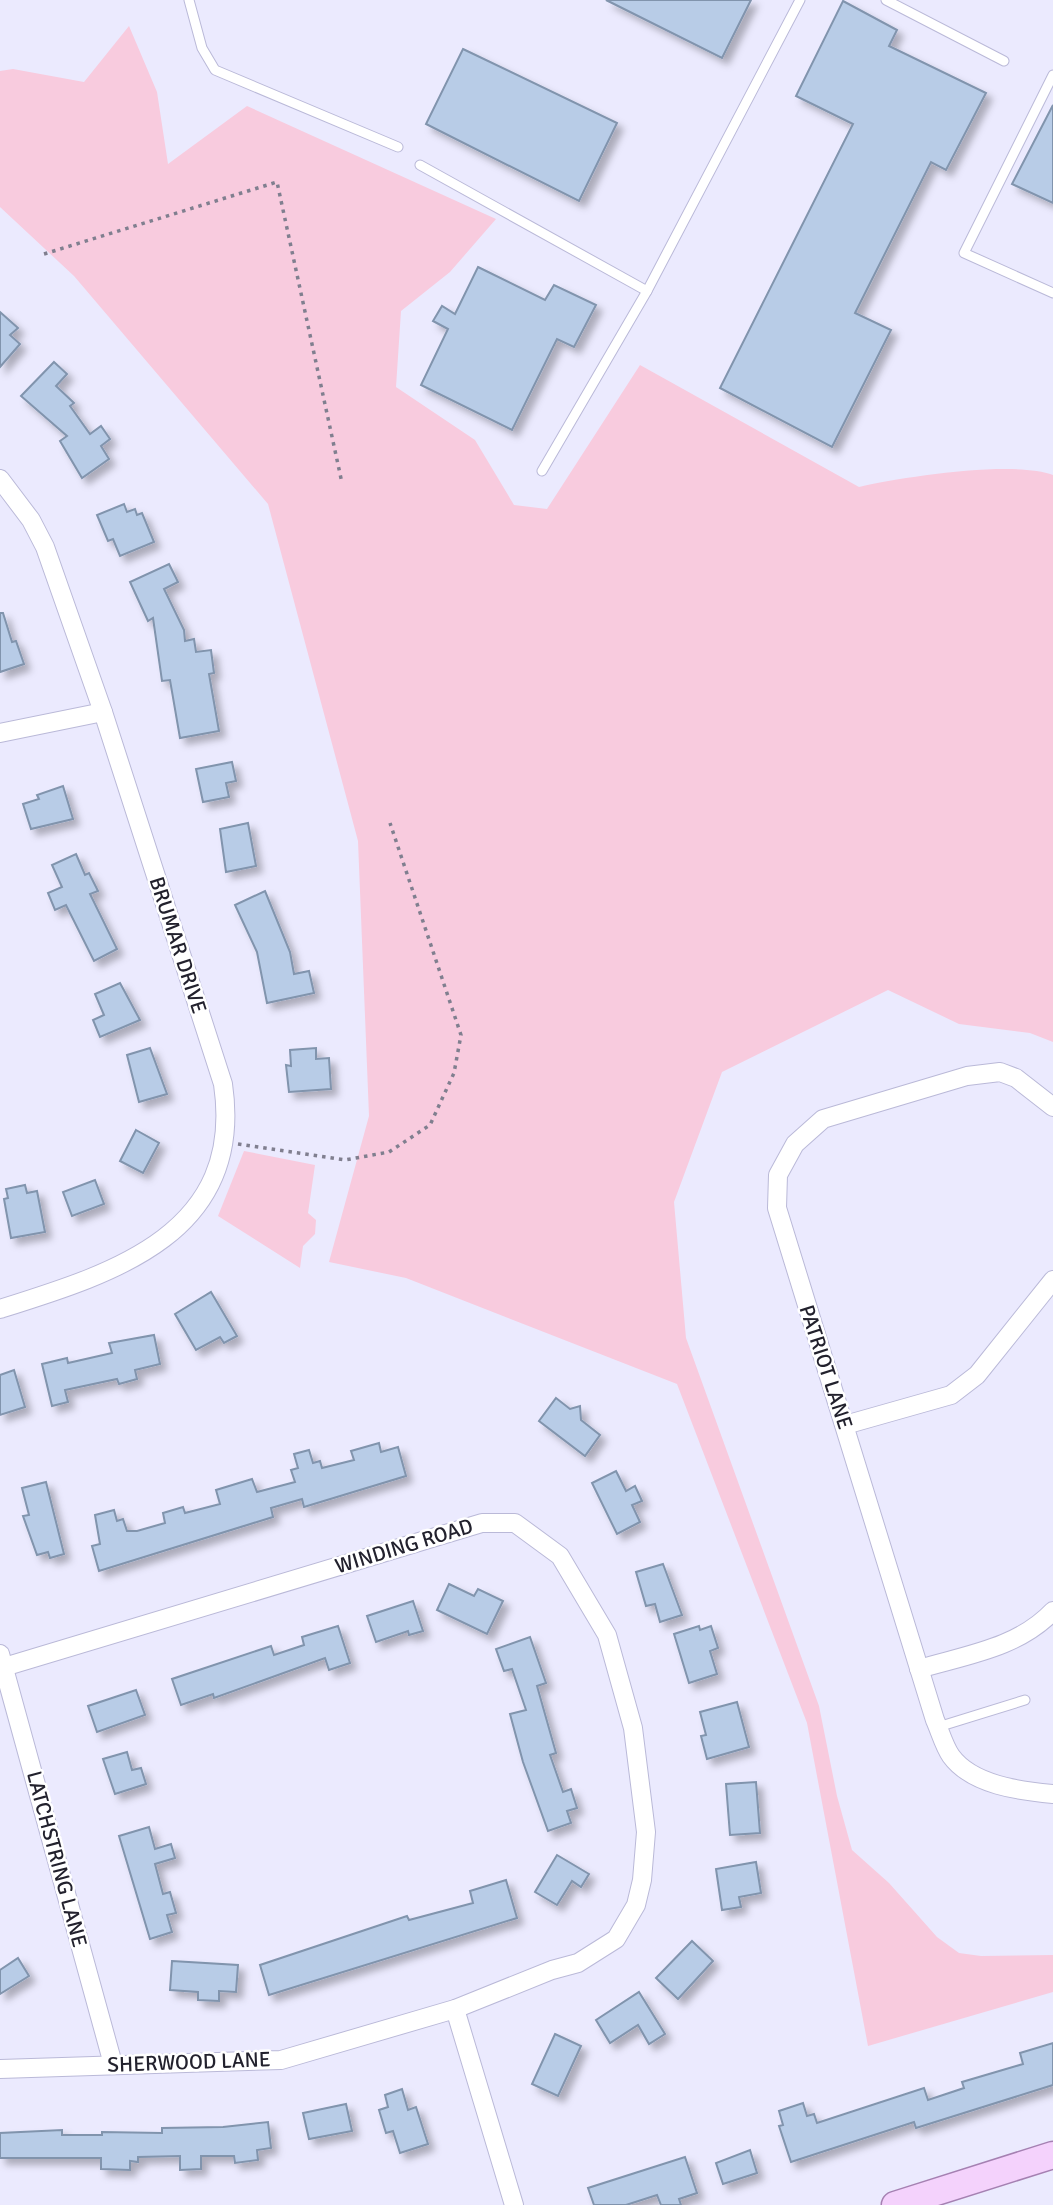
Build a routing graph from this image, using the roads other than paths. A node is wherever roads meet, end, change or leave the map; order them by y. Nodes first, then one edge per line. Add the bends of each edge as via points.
1 (189, 0) edge
2 (800, 0) edge
3 (886, 0) edge
4 (1004, 61) dead end
5 (1053, 75) edge
6 (398, 147) dead end
7 (420, 165) dead end
8 (647, 291) junction
9 (1053, 293) edge
10 (542, 471) dead end
11 (0, 478) edge
12 (103, 712) junction
13 (0, 733) edge
14 (1053, 1107) edge
15 (1053, 1280) edge
16 (0, 1309) edge
17 (845, 1425) junction
18 (1053, 1611) edge
19 (2, 1660) edge
20 (919, 1668) junction
21 (1025, 1700) dead end
22 (938, 1727) junction
23 (1053, 1794) edge
24 (455, 2009) junction
25 (113, 2064) junction
26 (0, 2069) edge
27 (1053, 2155) edge
28 (514, 2205) edge
29 (895, 2205) edge

1 - 6 lane via 202,48 215,70
2 - 8 lane
3 - 4 lane
5 - 9 lane via 964,253
7 - 8 lane
8 - 10 lane
11 - 12 street, BRUMAR DRIVE via 45,547
12 - 13 street
12 - 16 street, BRUMAR DRIVE via 223,1084 226,1142 209,1186 181,1227 126,1263 83,1283
14 - 17 street, PATRIOT LANE via 1000,1072 967,1076 823,1119 795,1143 778,1175 776,1208
15 - 17 street via 977,1375 951,1395
17 - 20 street, PATRIOT LANE
18 - 20 street via 1012,1642
19 - 24 street, WINDING ROAD via 482,1523 515,1523 537,1537 560,1556 607,1635 633,1728 646,1832 642,1880 626,1923 616,1939 598,1952
19 - 25 street, LATCHSTRING LANE
20 - 22 street, PATRIOT LANE
21 - 22 lane
22 - 23 street, PATRIOT LANE via 951,1756 968,1769 1003,1786
24 - 25 street, SHERWOOD LANE via 282,2060
24 - 28 street
25 - 26 street, SHERWOOD LANE
27 - 29 main road

